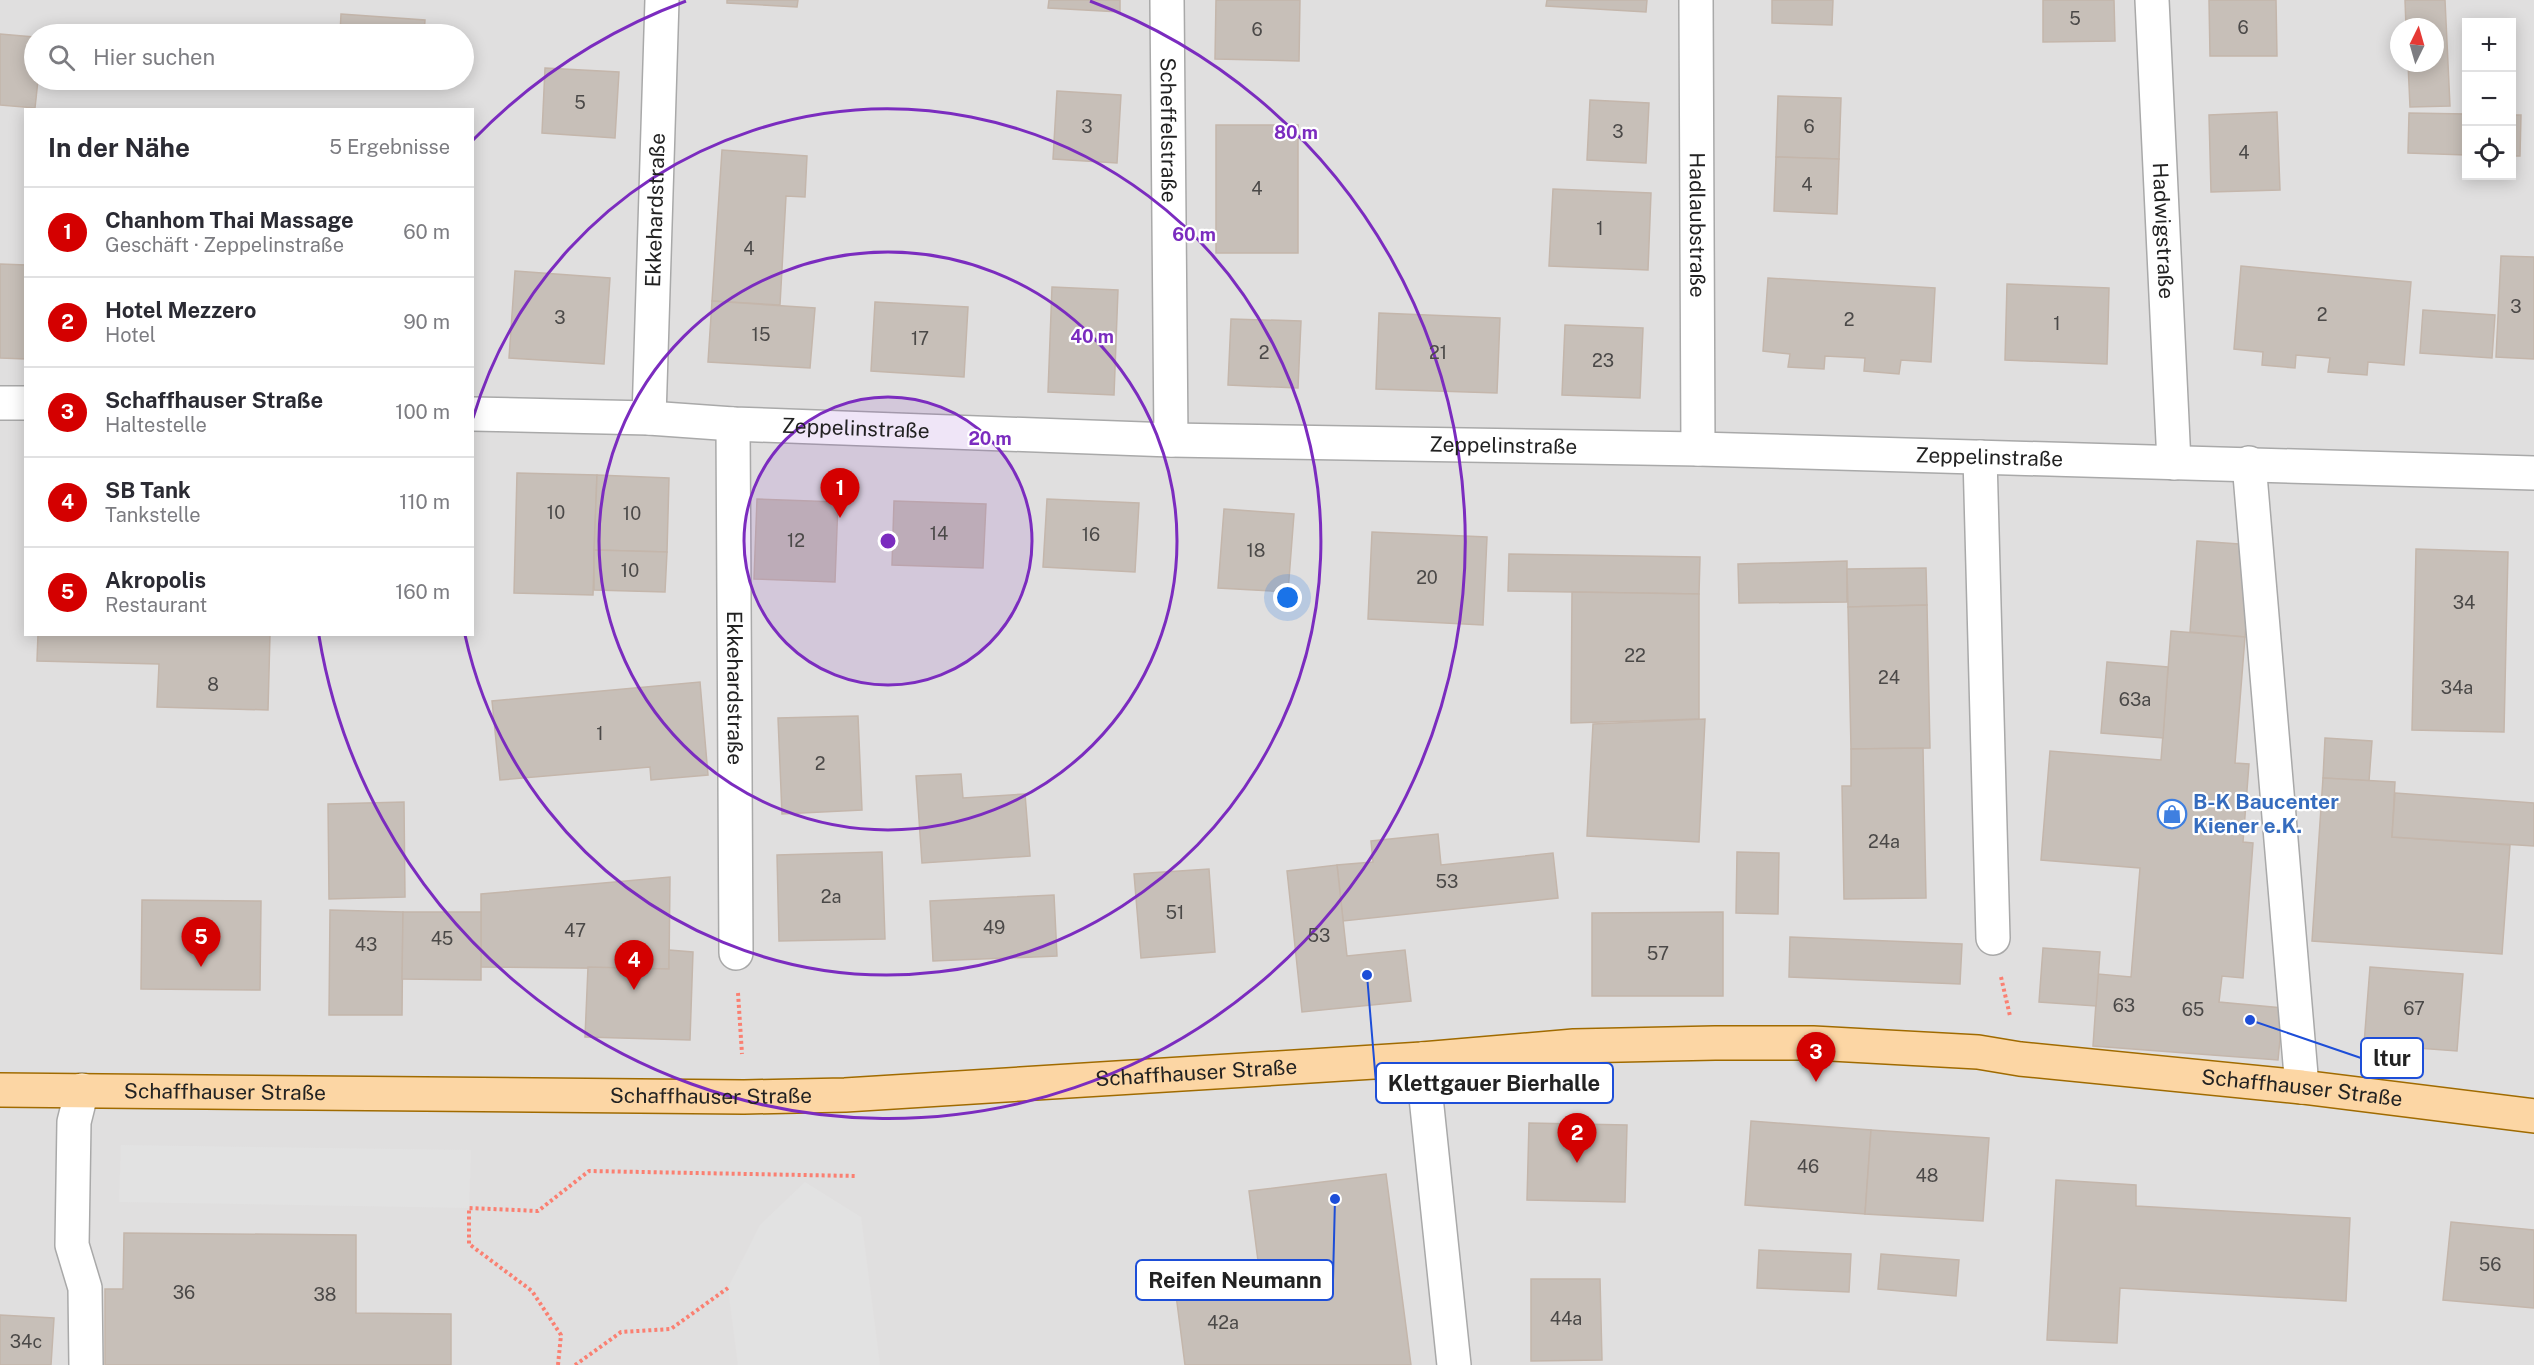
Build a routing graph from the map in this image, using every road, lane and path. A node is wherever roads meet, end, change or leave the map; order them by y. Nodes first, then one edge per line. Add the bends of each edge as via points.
1 (662, 0) edge
2 (1167, 0) edge
3 (1696, 0) edge
4 (2152, 0) edge
5 (0, 402) edge
6 (24, 403) edge
7 (474, 414) edge
8 (649, 418) junction
9 (733, 424) junction
10 (1172, 440) junction
11 (1698, 448) junction
12 (1980, 457) junction
13 (2174, 463) junction
14 (2249, 463) junction
15 (2534, 473) edge
16 (1993, 938) joint
17 (736, 953) joint
18 (1422, 1059) junction
19 (2020, 1059) junction
20 (2302, 1088) junction
21 (0, 1090) edge
22 (82, 1090) junction
23 (744, 1097) junction
24 (2534, 1116) edge
25 (856, 1176) dead end
26 (728, 1288) dead end
27 (86, 1365) edge
28 (558, 1365) edge
29 (575, 1365) edge
30 (1454, 1365) edge

1 - 8 street, Ekkehardstraße
2 - 10 street, Scheffelstraße
3 - 11 street, Hadlaubstraße
4 - 13 street, Hadwigstraße
5 - 6 street
7 - 8 street, Zeppelinstraße
8 - 9 street, Zeppelinstraße
9 - 10 street, Zeppelinstraße
9 - 17 street, Ekkehardstraße
10 - 11 street, Zeppelinstraße
11 - 12 street, Zeppelinstraße
12 - 13 street, Zeppelinstraße
12 - 16 street
13 - 14 street, Zeppelinstraße
14 - 15 street, Zeppelinstraße
14 - 20 street
16 - 19 path
17 - 23 path
18 - 19 main road, Schaffhauser Straße via 1574,1046 1715,1042 1877,1046 1978,1052
18 - 23 main road, Schaffhauser Straße via 845,1095
18 - 30 street
19 - 20 main road, Schaffhauser Straße
20 - 24 main road, Schaffhauser Straße
21 - 22 main road, Schaffhauser Straße
22 - 23 main road, Schaffhauser Straße
22 - 27 street via 74,1122 72,1245 85,1288
25 - 28 path via 589,1171 538,1211 469,1208 469,1244 532,1291 561,1335
26 - 29 path via 672,1329 621,1332

